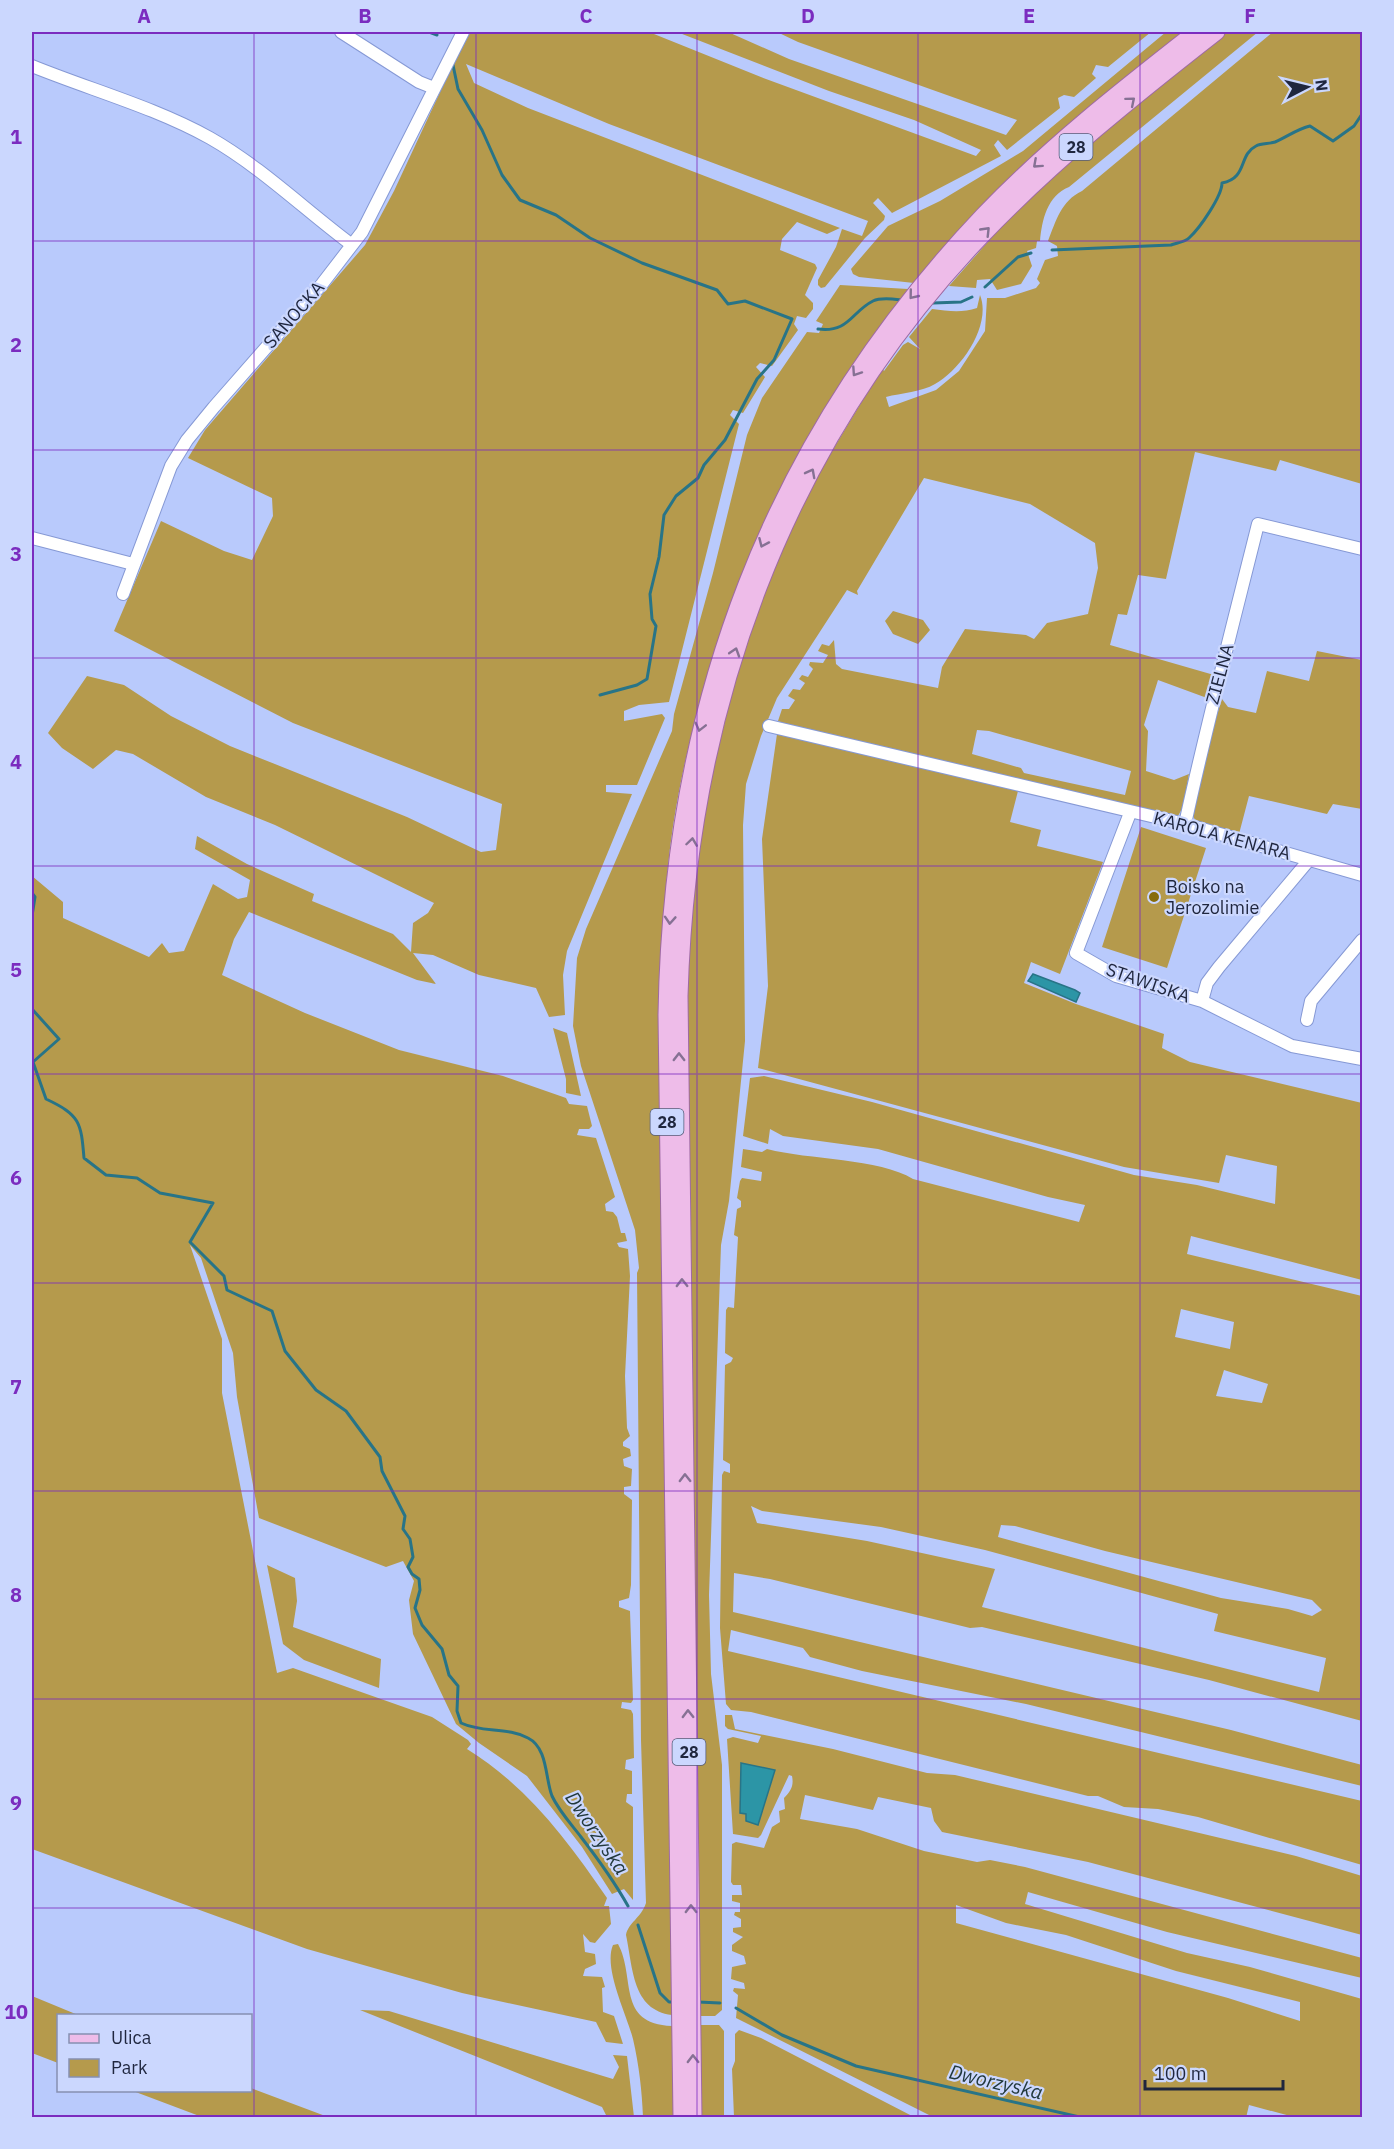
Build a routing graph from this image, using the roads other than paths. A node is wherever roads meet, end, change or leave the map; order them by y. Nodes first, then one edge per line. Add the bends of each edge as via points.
1 (341, 32) edge
2 (463, 32) edge
3 (1195, 32) edge
4 (1216, 32) edge
5 (32, 66) edge
6 (434, 88) junction
7 (352, 245) junction
8 (942, 271) junction
9 (32, 538) edge
10 (1362, 549) edge
11 (133, 564) junction
12 (123, 594) dead end
13 (769, 726) dead end
14 (1130, 813) junction
15 (1185, 824) junction
16 (1309, 860) junction
17 (1362, 875) edge
18 (1362, 940) edge
19 (1202, 1001) junction
20 (1307, 1020) dead end
21 (1362, 1059) edge
22 (685, 1968) junction
23 (681, 2118) edge
24 (694, 2118) edge

1 - 6 street
2 - 6 street, SANOCKA
3 -> 8 main road, 28 via 1053,149 985,213
8 -> 4 main road, 28 via 1050,170
5 - 7 street via 154,112 210,139
6 - 7 street, SANOCKA via 377,204
7 - 11 street, SANOCKA via 187,440 171,466
8 - 22 main road, 28 via 851,380 786,493 753,565 709,694 678,839 670,922 666,1044
9 - 11 street
10 - 15 street, ZIELNA via 1258,524
11 - 12 street, SANOCKA
13 - 14 street, KAROLA KENARA
14 - 15 street, KAROLA KENARA
14 - 19 street, STAWISKA via 1076,953 1116,975
15 - 16 street, KAROLA KENARA
16 - 17 street, KAROLA KENARA
16 - 19 street via 1219,967
18 - 20 street via 1311,1001
19 - 21 street, STAWISKA via 1293,1046
22 - 23 main road, 28
24 -> 22 main road, 28

